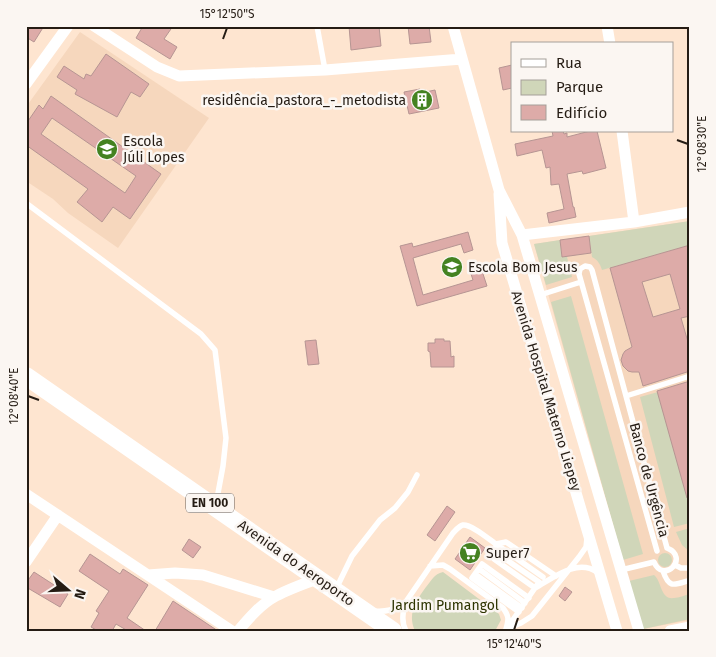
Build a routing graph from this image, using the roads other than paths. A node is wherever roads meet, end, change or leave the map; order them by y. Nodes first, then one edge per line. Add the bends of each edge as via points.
1 (68, 26) edge
2 (94, 26) edge
3 (317, 26) edge
4 (453, 26) edge
5 (607, 26) edge
6 (610, 42) edge
7 (462, 59) junction
8 (325, 70) junction
9 (26, 84) edge
10 (622, 132) edge
11 (499, 190) junction
12 (26, 203) edge
13 (690, 212) edge
14 (634, 222) junction
15 (522, 235) junction
16 (581, 282) junction
17 (540, 295) junction
18 (26, 376) edge
19 (690, 376) edge
20 (626, 396) junction
21 (417, 475) dead end
22 (26, 494) edge
23 (215, 507) junction
24 (58, 515) junction
25 (588, 531) junction
26 (496, 544) junction
27 (667, 548) junction
28 (657, 551) junction
29 (496, 552) junction
30 (26, 562) edge
31 (654, 562) junction
32 (675, 565) junction
33 (430, 566) junction
34 (690, 568) edge
35 (569, 569) junction
36 (621, 570) junction
37 (477, 571) junction
38 (548, 571) junction
39 (663, 571) junction
40 (148, 575) junction
41 (601, 575) junction
42 (544, 576) junction
43 (556, 576) junction
44 (462, 577) junction
45 (317, 579) junction
46 (690, 580) edge
47 (540, 582) junction
48 (535, 588) junction
49 (335, 591) junction
50 (274, 596) junction
51 (405, 602) junction
52 (524, 605) junction
53 (362, 610) junction
54 (690, 627) edge
55 (506, 630) edge
56 (232, 631) edge
57 (238, 631) edge
58 (393, 631) edge
59 (406, 631) edge
60 (618, 631) edge
61 (639, 631) edge
62 (670, 631) edge

1 - 9 street
2 - 8 street via 157,67 180,76
3 - 8 lane
4 - 7 street
5 - 6 street
7 - 8 street
7 - 11 street
10 - 14 street
11 - 15 street, Avenida Hospital Materno Liepey
11 - 25 street, Avenida Hospital Materno Liepey via 502,242
12 - 23 lane via 201,334 215,350 226,438
13 - 14 street
14 - 15 street
15 - 17 street, Avenida Hospital Materno Liepey
16 - 17 lane
16 - 20 lane, Banco de Urgência via 580,269 590,267
16 - 28 lane
17 - 36 street, Avenida Hospital Materno Liepey
18 - 23 main road, Avenida do Aeroporto / EN 100
19 - 20 lane
20 - 27 lane, Banco de Urgência
21 - 49 lane via 408,492 380,520 352,556
22 - 24 street
23 - 45 main road, Avenida do Aeroporto / EN 100
24 - 30 street
24 - 40 street
25 - 35 lane via 586,547
25 - 41 street, Avenida Hospital Materno Liepey
26 - 29 lane
26 - 33 lane via 463,525 453,533
26 - 38 lane via 506,542
26 - 42 lane
27 - 28 lane
27 - 32 lane, Banco de Urgência via 675,554
28 - 31 lane
29 - 47 lane
29 - 48 lane via 494,559
31 - 36 lane
31 - 39 lane
32 - 34 lane
32 - 39 lane
33 - 44 lane via 443,565
33 - 51 lane
35 - 41 lane via 592,568
35 - 43 lane
35 - 55 lane via 532,616
36 - 41 street
36 - 61 street, Avenida Hospital Materno Liepey
37 - 44 lane
37 - 52 lane
37 - 52 lane
38 - 42 lane
38 - 43 lane
39 - 46 lane via 670,584
40 - 50 street via 203,575
40 - 56 street
41 - 60 street, Avenida Hospital Materno Liepey
42 - 47 lane
43 - 48 lane
44 - 55 lane via 503,608 508,615
45 - 49 main road, Avenida do Aeroporto / EN 100
45 - 50 street
47 - 48 lane
48 - 52 lane
49 - 53 main road, Avenida do Aeroporto / EN 100
50 - 57 street
51 - 53 lane via 383,612
51 - 59 lane via 402,616
52 - 55 lane
53 - 58 main road, Avenida do Aeroporto / EN 100
54 - 62 street

